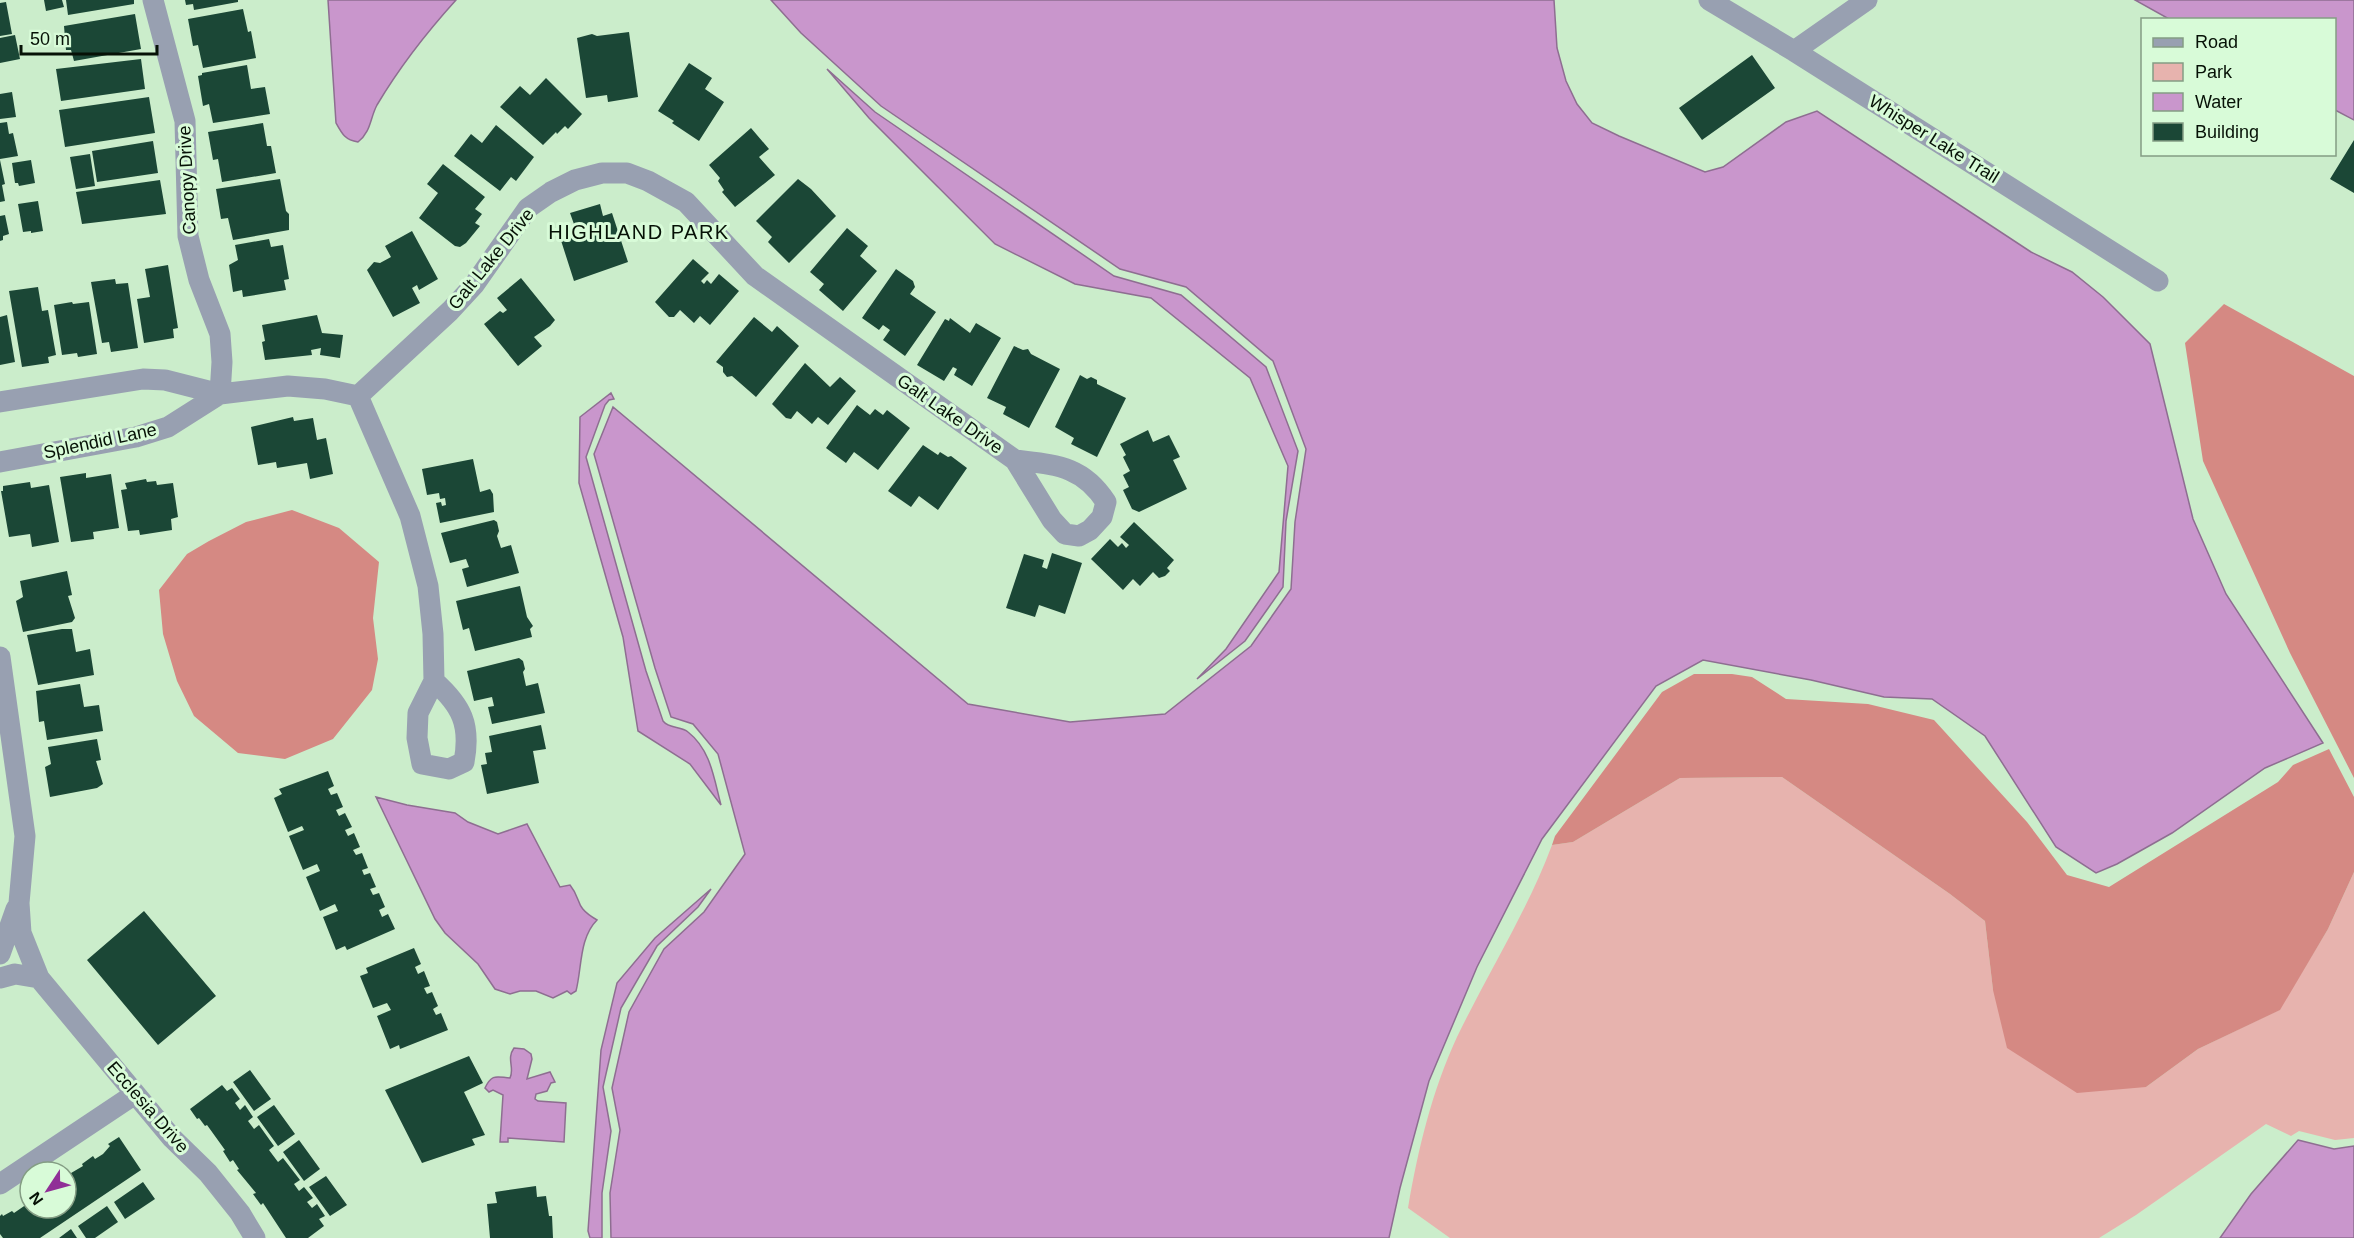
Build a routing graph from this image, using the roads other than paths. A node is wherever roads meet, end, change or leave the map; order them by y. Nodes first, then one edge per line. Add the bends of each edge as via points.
1 (153, 0) edge
2 (1709, 0) edge
3 (1867, 0) edge
4 (1794, 51) junction
5 (2158, 281) dead end
6 (220, 394) junction
7 (358, 396) junction
8 (0, 402) edge
9 (1015, 460) dead end
10 (0, 462) edge
11 (0, 657) edge
12 (434, 681) dead end
13 (19, 903) junction
14 (0, 954) edge
15 (0, 978) edge
16 (39, 978) junction
17 (135, 1094) junction
18 (0, 1184) edge
19 (255, 1238) edge

1 - 6 street, Canopy Drive via 185,121 188,236 199,280 220,334
2 - 4 street, Whisper Lake Trail
3 - 4 street
4 - 5 street, Whisper Lake Trail
6 - 7 street via 288,386
6 - 8 street via 165,380 143,379
6 - 10 street, Splendid Lane via 168,427 136,437
7 - 9 street, Galt Lake Drive via 466,294 528,208 575,180 602,173 627,173 686,202 755,276
7 - 12 street via 410,516 428,586
11 - 13 street via 25,836
13 - 14 street
13 - 16 street via 21,933
15 - 16 street via 15,974
16 - 17 street, Ecclesia Drive
17 - 18 street
17 - 19 street, Ecclesia Drive via 208,1173 240,1212

